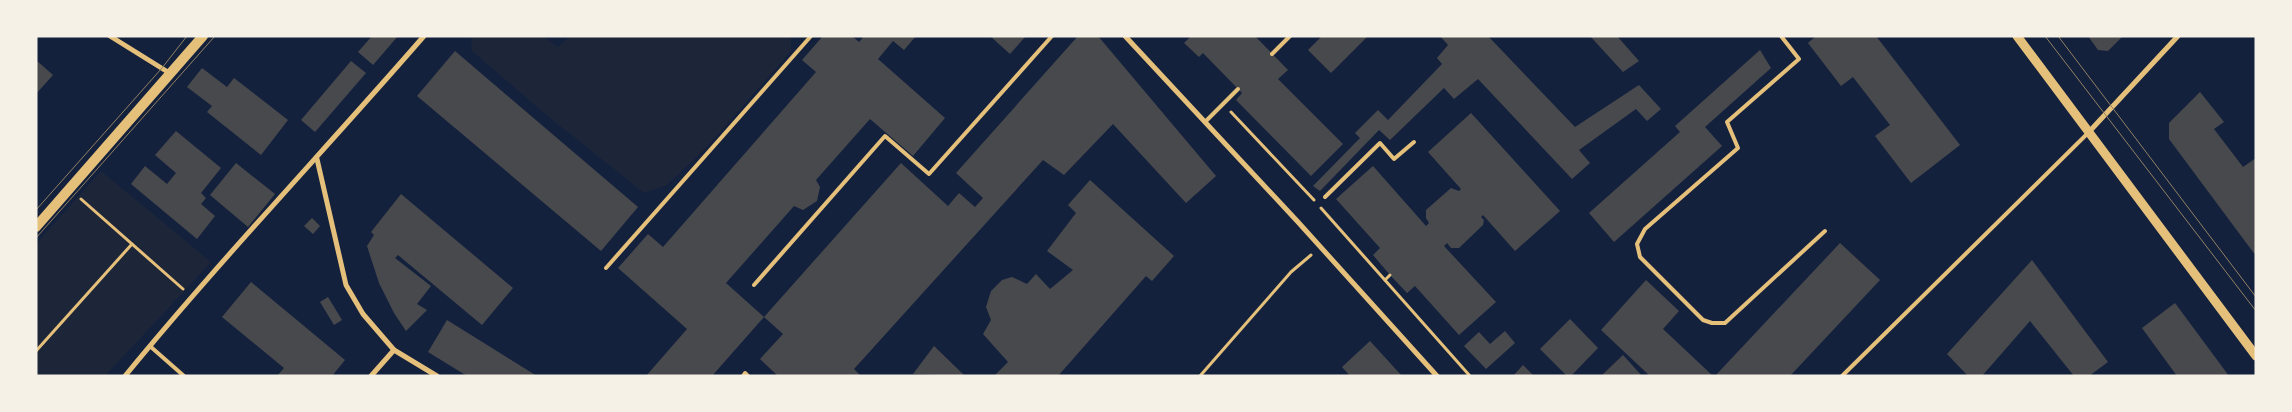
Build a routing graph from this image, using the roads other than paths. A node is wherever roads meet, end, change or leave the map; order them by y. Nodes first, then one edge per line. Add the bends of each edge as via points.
1 (110, 36) edge
2 (202, 36) edge
3 (424, 36) edge
4 (811, 36) edge
5 (1052, 36) edge
6 (1125, 36) edge
7 (1290, 36) edge
8 (1781, 36) edge
9 (2017, 36) edge
10 (2178, 36) edge
11 (1272, 54) dead end
12 (171, 74) junction
13 (1238, 89) dead end
14 (1206, 121) junction
15 (2088, 134) junction
16 (1414, 142) dead end
17 (317, 158) junction
18 (1325, 197) dead end
19 (36, 227) edge
20 (1825, 231) dead end
21 (606, 268) dead end
22 (754, 285) dead end
23 (151, 347) junction
24 (394, 350) junction
25 (2256, 356) edge
26 (126, 376) edge
27 (184, 376) edge
28 (371, 376) edge
29 (437, 376) edge
30 (743, 376) edge
31 (748, 376) edge
32 (1437, 376) edge
33 (1842, 376) edge

1 - 12 street
2 - 12 main road
3 - 17 street
4 - 21 lane
5 - 22 lane via 930,174 884,136
6 - 14 street
7 - 11 lane
8 - 20 lane via 1799,59 1727,122 1738,148 1645,229 1637,244 1640,258 1704,320 1726,323
9 - 15 street
10 - 15 street
12 - 19 main road
13 - 14 lane
14 - 32 street
15 - 25 street
15 - 33 lane
16 - 18 lane via 1394,159 1380,143
17 - 23 street via 191,296
17 - 24 street via 346,285 362,314
23 - 26 street
23 - 27 lane
24 - 28 street
24 - 29 street
30 - 31 lane via 745,373

